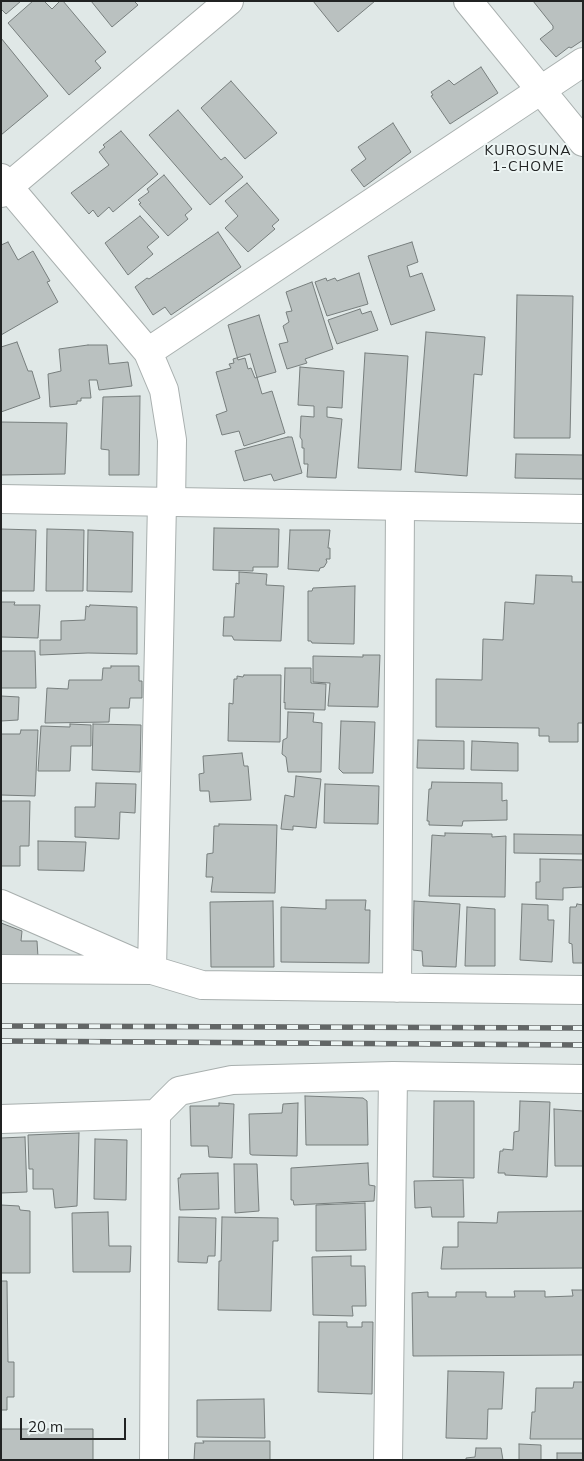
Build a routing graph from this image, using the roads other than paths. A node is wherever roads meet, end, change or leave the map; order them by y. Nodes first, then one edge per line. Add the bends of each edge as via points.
1 (229, 1) edge
2 (468, 1) edge
3 (583, 62) edge
4 (540, 90) junction
5 (583, 142) edge
6 (4, 186) edge
7 (148, 352) junction
8 (1, 499) edge
9 (167, 503) junction
10 (400, 506) junction
11 (583, 509) edge
12 (1, 904) edge
13 (1, 969) edge
14 (152, 970) junction
15 (397, 988) junction
16 (583, 990) edge
17 (393, 1076) junction
18 (583, 1079) edge
19 (156, 1114) junction
20 (1, 1119) edge
21 (154, 1460) edge
22 (388, 1460) edge

1 - 6 street
2 - 4 street
3 - 4 street
4 - 5 street
4 - 7 street
6 - 7 street
7 - 9 street via 164,390 172,440
8 - 9 street
9 - 10 street
9 - 14 street
10 - 11 street
10 - 15 street
12 - 14 street
13 - 14 street
14 - 15 street via 202,985
15 - 16 street
17 - 18 street
17 - 19 street via 232,1080 179,1091
17 - 22 street
19 - 20 street
19 - 21 street

